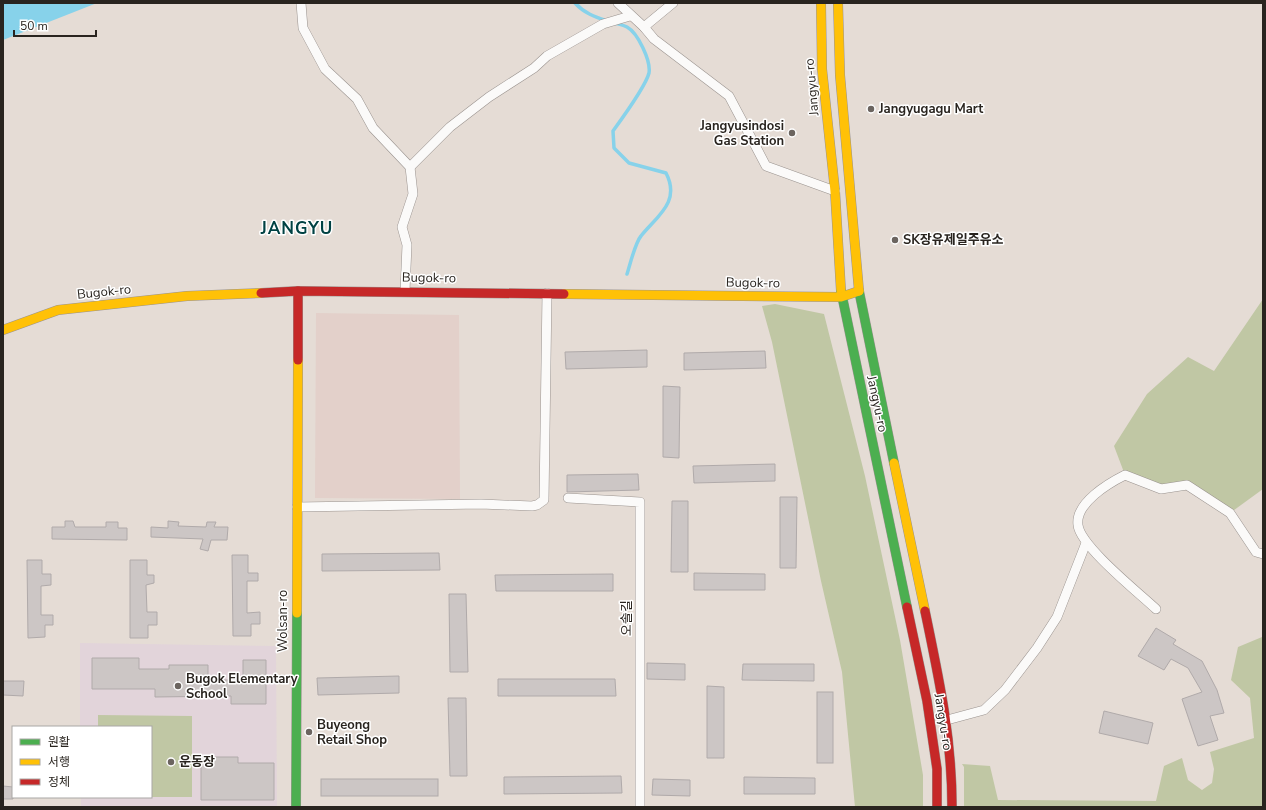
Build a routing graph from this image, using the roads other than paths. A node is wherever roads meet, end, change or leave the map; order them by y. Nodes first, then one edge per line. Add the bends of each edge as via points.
1 (301, 3) edge
2 (618, 3) edge
3 (673, 3) edge
4 (821, 3) edge
5 (838, 3) edge
6 (630, 16) junction
7 (644, 27) junction
8 (410, 167) junction
9 (836, 191) junction
10 (298, 291) junction
11 (405, 291) junction
12 (859, 291) junction
13 (547, 293) junction
14 (841, 297) junction
15 (3, 330) edge
16 (568, 498) dead end
17 (297, 507) junction
18 (1086, 543) junction
19 (1263, 554) edge
20 (1156, 609) dead end
21 (947, 720) junction
22 (296, 807) edge
23 (640, 807) edge
24 (937, 807) edge
25 (952, 807) edge

1 - 8 street via 303,28 325,69 356,99 374,128
2 - 6 street
3 - 7 street
4 - 9 main road, Jangyu-ro via 822,69
5 - 12 main road, Jangyu-ro via 840,75
6 - 7 street
6 - 8 street via 603,24 547,56 534,68 489,97 450,127
7 - 9 street via 654,39 729,96 766,166
8 - 11 street via 413,194 402,227 408,244
9 - 14 main road, Jangyu-ro
10 - 11 main road, Bugok-ro
10 - 15 main road, Bugok-ro via 187,296 58,310
10 - 17 main road, Wolsan-ro
11 - 13 main road, Bugok-ro
12 - 14 main road, Bugok-ro
12 - 21 main road, Jangyu-ro
13 - 14 main road, Bugok-ro
13 - 17 street via 544,500 532,506 481,504
14 - 24 main road, Jangyu-ro via 927,701 937,769
16 - 23 street, 오솔길 via 640,502
17 - 22 main road, Wolsan-ro
18 - 19 street via 1078,525 1081,509 1111,482 1126,475 1161,489 1187,485 1230,513 1256,552
18 - 20 street
18 - 21 street via 1057,617 1005,690 984,710
21 - 25 main road, Jangyu-ro via 952,768

